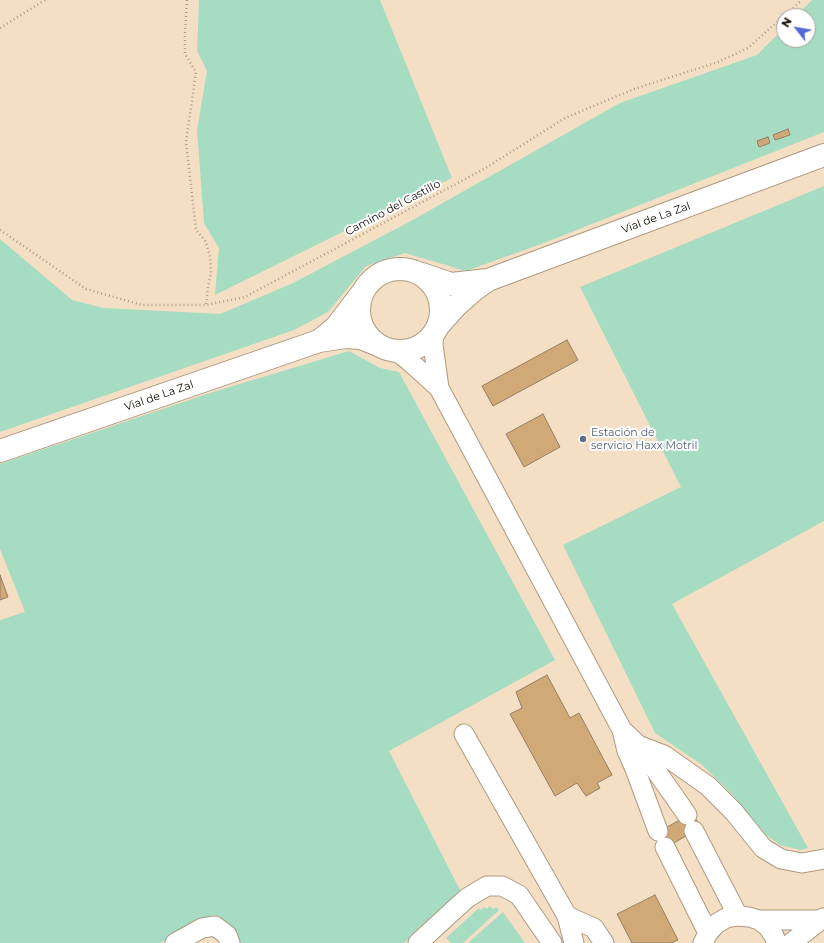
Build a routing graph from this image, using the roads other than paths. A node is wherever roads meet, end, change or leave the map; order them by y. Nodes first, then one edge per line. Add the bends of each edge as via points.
1 (824, 155) edge
2 (422, 274) junction
3 (488, 280) junction
4 (363, 292) junction
5 (437, 329) junction
6 (319, 341) junction
7 (386, 347) junction
8 (440, 388) junction
9 (0, 451) edge
10 (622, 730) junction
11 (464, 734) dead end
12 (638, 745) junction
13 (824, 859) edge
14 (567, 916) junction
15 (738, 916) junction
16 (821, 919) edge
17 (759, 920) junction
18 (706, 938) edge
19 (175, 943) edge
20 (230, 943) edge
21 (418, 943) edge
22 (552, 943) edge
23 (574, 943) edge
24 (604, 943) edge
25 (777, 943) edge
26 (791, 943) edge

1 - 3 street, Vial de La Zal
2 - 3 street, Vial de La Zal via 451,284
2 - 4 street via 404,268 389,270 375,277
2 - 5 street via 430,280 440,297 442,306
3 - 5 street, Vial de La Zal via 457,305
4 - 6 street, Vial de La Zal via 336,327
4 - 7 street via 359,311 364,330 369,337
5 - 7 street via 425,343 413,349
5 - 8 street via 433,345
6 - 7 street, Vial de La Zal via 346,337 361,338
6 - 9 street, Vial de La Zal
7 - 8 street via 408,360
8 - 10 street
10 - 12 street
10 - 18 street via 627,751 662,839
11 - 14 street
12 - 13 street via 664,755 708,786 769,852 781,859 802,863
12 - 15 street via 683,809
14 - 23 street
14 - 24 street via 594,928
15 - 17 street
15 - 18 street via 726,918 716,924
16 - 17 street
16 - 26 street
17 - 25 street via 768,927
19 - 20 street via 202,928 216,926 227,935
21 - 22 street via 468,898 487,886 502,886 519,895

